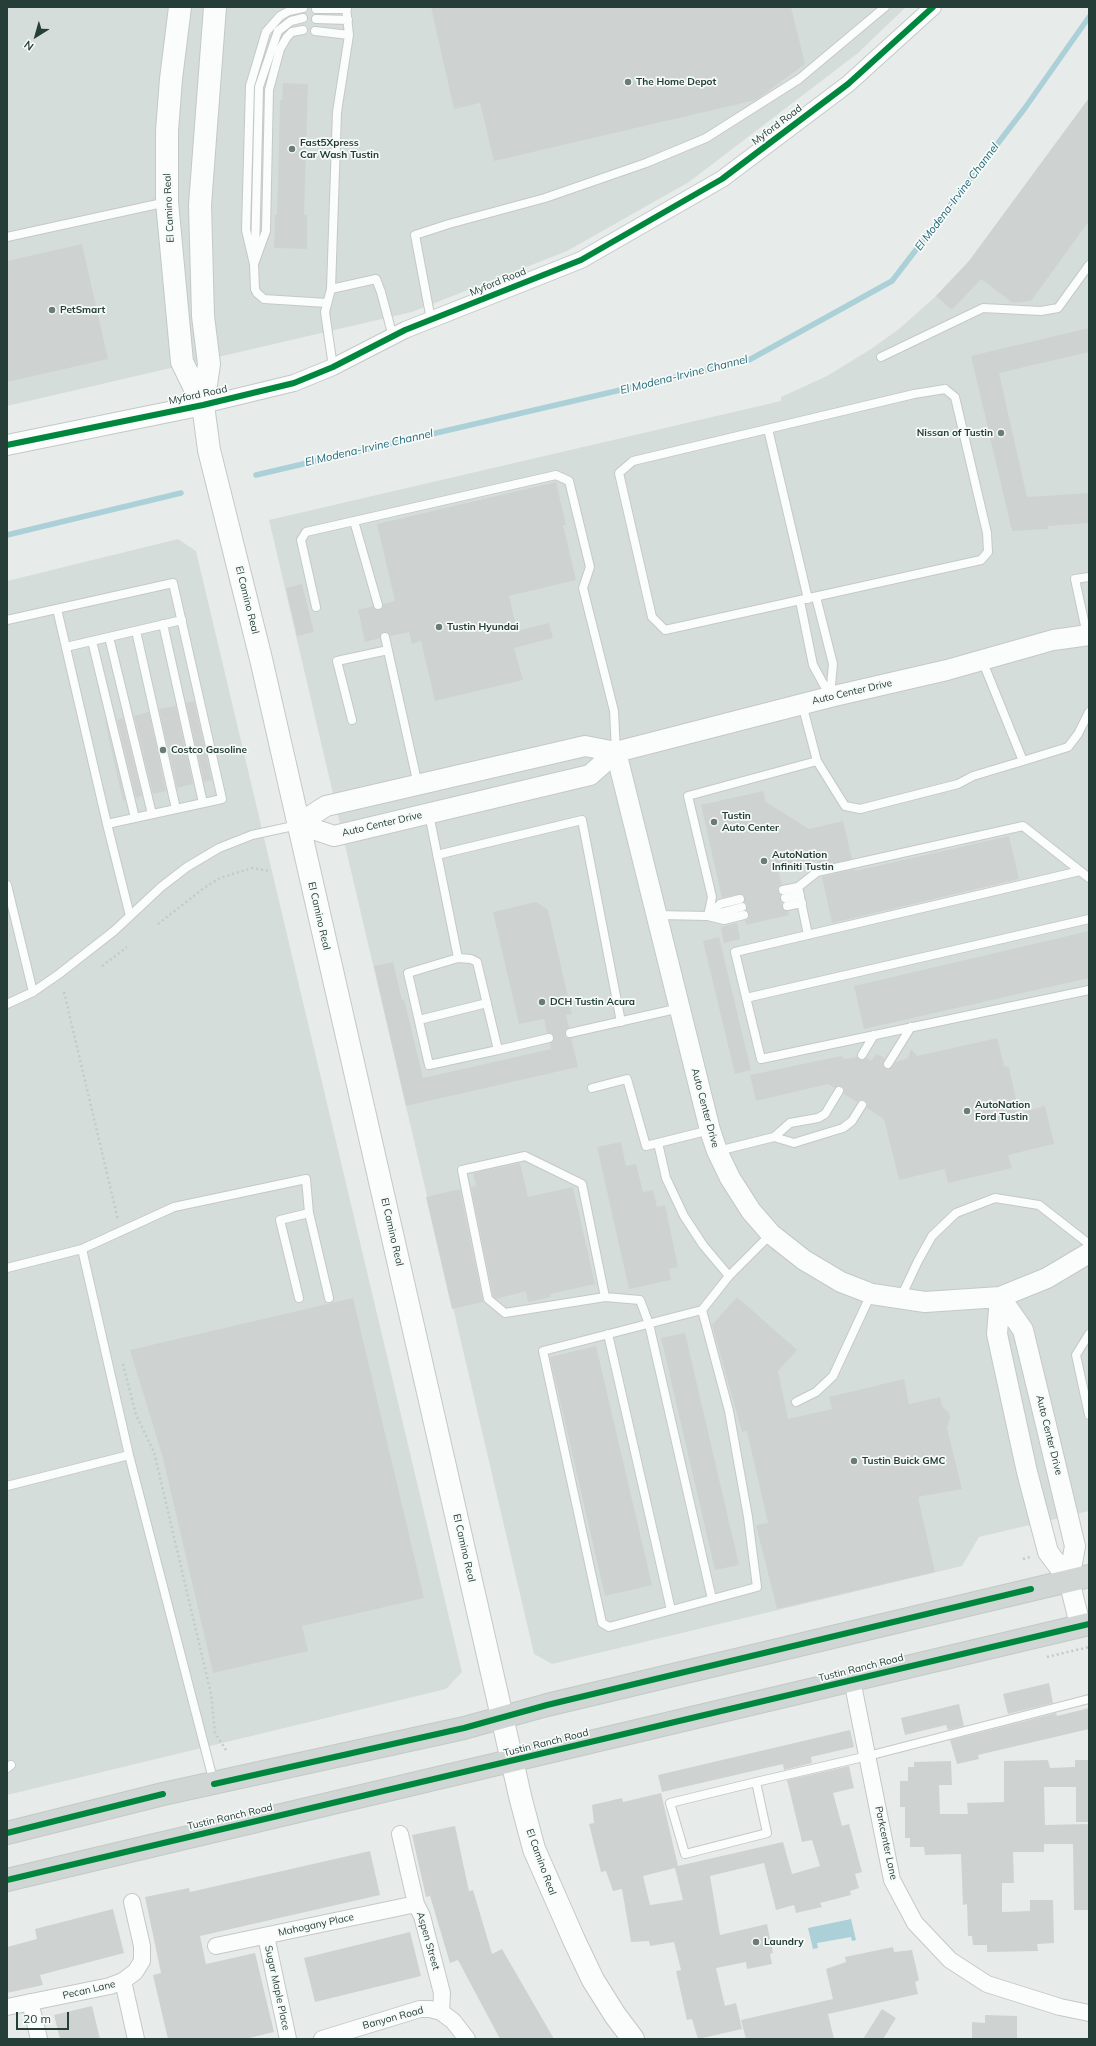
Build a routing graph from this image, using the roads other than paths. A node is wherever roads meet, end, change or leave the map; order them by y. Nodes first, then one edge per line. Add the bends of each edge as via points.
1 (180, 7) edge
2 (216, 7) edge
3 (885, 7) edge
4 (933, 7) edge
5 (304, 8) edge
6 (347, 8) edge
7 (316, 9) dead end
8 (303, 18) dead end
9 (316, 19) dead end
10 (348, 20) junction
11 (303, 30) dead end
12 (315, 31) dead end
13 (349, 35) junction
14 (167, 202) junction
15 (7, 237) edge
16 (254, 264) junction
17 (1089, 265) edge
18 (331, 289) junction
19 (327, 303) junction
20 (431, 320) junction
21 (393, 337) junction
22 (882, 357) dead end
23 (333, 367) junction
24 (203, 405) junction
25 (768, 429) junction
26 (7, 445) edge
27 (354, 521) junction
28 (1089, 577) edge
29 (808, 599) junction
30 (378, 605) dead end
31 (316, 607) dead end
32 (57, 609) junction
33 (7, 620) edge
34 (182, 620) junction
35 (162, 624) junction
36 (136, 631) junction
37 (1088, 635) edge
38 (109, 637) junction
39 (385, 637) dead end
40 (92, 641) junction
41 (66, 647) junction
42 (388, 650) junction
43 (982, 660) junction
44 (830, 697) junction
45 (802, 704) junction
46 (1089, 712) edge
47 (352, 720) dead end
48 (616, 752) junction
49 (817, 761) junction
50 (1023, 761) junction
51 (418, 784) junction
52 (203, 802) junction
53 (176, 809) junction
54 (429, 813) junction
55 (152, 814) junction
56 (135, 818) junction
57 (107, 824) junction
58 (298, 824) junction
59 (437, 855) junction
60 (1080, 871) junction
61 (1089, 878) edge
62 (7, 885) edge
63 (799, 891) junction
64 (784, 894) dead end
65 (802, 903) junction
66 (787, 906) dead end
67 (657, 915) junction
68 (130, 916) junction
69 (708, 916) junction
70 (1089, 919) edge
71 (808, 935) junction
72 (458, 958) junction
73 (1089, 990) edge
74 (33, 992) junction
75 (746, 998) junction
76 (487, 1003) junction
77 (7, 1004) edge
78 (680, 1008) junction
79 (419, 1020) junction
80 (621, 1022) junction
81 (911, 1027) junction
82 (570, 1033) dead end
83 (874, 1035) junction
84 (549, 1038) dead end
85 (498, 1050) junction
86 (862, 1055) dead end
87 (888, 1064) dead end
88 (592, 1088) dead end
89 (839, 1091) dead end
90 (862, 1105) dead end
91 (710, 1130) junction
92 (774, 1137) junction
93 (658, 1143) junction
94 (717, 1151) junction
95 (310, 1213) junction
96 (771, 1234) junction
97 (82, 1249) junction
98 (1088, 1252) edge
99 (7, 1268) edge
100 (730, 1276) junction
101 (872, 1294) junction
102 (604, 1297) junction
103 (1000, 1297) junction
104 (299, 1298) dead end
105 (329, 1298) dead end
106 (901, 1298) junction
107 (702, 1310) junction
108 (649, 1324) junction
109 (608, 1334) junction
110 (1089, 1334) edge
111 (796, 1402) dead end
112 (1089, 1415) edge
113 (129, 1455) junction
114 (7, 1486) edge
115 (1079, 1578) edge
116 (712, 1599) junction
117 (671, 1610) junction
118 (1085, 1624) edge
119 (852, 1680) junction
120 (1089, 1700) edge
121 (502, 1717) junction
122 (868, 1756) junction
123 (512, 1762) junction
124 (756, 1782) junction
125 (214, 1784) junction
126 (7, 1833) edge
127 (400, 1834) dead end
128 (7, 1880) edge
129 (132, 1902) dead end
130 (416, 1904) junction
131 (266, 1936) junction
132 (216, 1946) dead end
133 (123, 1981) junction
134 (30, 2002) junction
135 (7, 2007) edge
136 (441, 2012) junction
137 (1089, 2013) edge
138 (38, 2039) edge
139 (136, 2039) edge
140 (288, 2039) edge
141 (322, 2039) edge
142 (467, 2039) edge
143 (633, 2039) edge

1 - 14 main road, El Camino Real via 167,131
2 - 24 main road, El Camino Real via 200,204 203,316 209,364
3 - 20 lane via 799,79 706,138 646,163 545,198 415,235
4 - 20 street, Myford Road via 848,84 722,180 581,260
5 - 16 lane via 289,11 273,22 266,32 250,86 246,230
6 - 7 lane
6 - 10 lane
8 - 16 lane via 291,21 278,31 258,87
9 - 10 lane
10 - 13 lane
11 - 16 lane via 292,32 280,49 269,90 266,231
12 - 13 lane
13 - 18 lane via 337,112
14 - 15 lane
14 - 24 main road, El Camino Real via 182,362
16 - 19 lane via 255,289 264,299
17 - 22 lane via 1058,308 1041,311 983,308
18 - 19 lane
18 - 21 lane via 376,279
19 - 23 lane via 325,312
20 - 21 street, Myford Road
21 - 23 street, Myford Road
23 - 24 street, Myford Road via 294,383
24 - 26 street, Myford Road
24 - 58 main road, El Camino Real via 209,450 258,644
25 - 29 lane
25 - 29 lane via 633,461 619,473 652,617 665,630
25 - 29 lane via 945,389 954,397 987,533 988,552 981,560
27 - 30 lane
27 - 31 lane via 306,532 301,540
27 - 48 lane via 556,475 569,481 590,568 583,588 614,711
28 - 37 lane via 1075,579
29 - 44 lane via 813,665
29 - 44 lane via 833,664
32 - 33 lane
32 - 34 lane via 173,583
32 - 41 lane
34 - 35 lane
34 - 52 lane via 222,799
35 - 36 lane
35 - 52 lane
36 - 38 lane
36 - 53 lane
37 - 43 street, Auto Center Drive via 1053,640
38 - 40 lane
38 - 55 lane
39 - 42 lane
40 - 41 lane
40 - 56 lane
41 - 57 lane
42 - 47 lane via 338,661
42 - 51 lane
43 - 44 street, Auto Center Drive
43 - 50 lane
44 - 45 street, Auto Center Drive
45 - 48 street, Auto Center Drive
45 - 49 lane
46 - 50 lane via 1068,747
48 - 51 street, Auto Center Drive via 585,746
48 - 54 street, Auto Center Drive via 590,774
48 - 67 street, Auto Center Drive
49 - 50 lane via 845,806 860,809 958,784 973,776
49 - 69 lane via 688,796 712,897
51 - 58 street, Auto Center Drive via 326,806
52 - 53 lane
53 - 55 lane
54 - 58 street, Auto Center Drive via 334,836
54 - 59 lane
55 - 56 lane
56 - 57 lane
57 - 68 lane
58 - 68 lane via 252,834 219,848 161,886
58 - 121 main road, El Camino Real
59 - 72 lane
59 - 80 lane via 582,820
60 - 61 lane
60 - 63 lane via 1023,826 817,872
60 - 71 lane
62 - 74 lane
63 - 64 lane
63 - 65 lane
65 - 66 lane
65 - 71 lane
67 - 69 lane
67 - 78 street, Auto Center Drive
68 - 74 lane via 85,955
69 - 69 lane via 724,920 742,907 720,904
70 - 75 lane
71 - 75 lane via 736,952
72 - 76 lane via 477,962
72 - 79 lane via 408,973
73 - 81 lane
74 - 77 lane
75 - 83 lane via 761,1059
76 - 79 lane
76 - 85 lane
78 - 80 lane
78 - 91 street, Auto Center Drive
79 - 85 lane via 429,1065
80 - 82 lane
81 - 83 lane
81 - 87 lane
83 - 86 lane
84 - 85 lane
88 - 93 lane via 627,1079 646,1146
89 - 92 lane via 825,1114 818,1118 790,1123
90 - 92 lane via 852,1121 843,1128 794,1143
91 - 93 lane
91 - 94 street, Auto Center Drive
92 - 94 lane
93 - 100 lane via 666,1178 684,1216 703,1245
94 - 96 street, Auto Center Drive via 730,1178 751,1211
95 - 97 lane via 306,1179 174,1207
95 - 104 lane via 280,1220
95 - 105 lane
96 - 100 lane
96 - 101 street, Auto Center Drive via 804,1260 841,1282
97 - 99 lane
97 - 113 lane
98 - 103 street, Auto Center Drive via 1047,1278
98 - 106 lane via 1039,1205 995,1198 956,1213 932,1236
100 - 107 lane
101 - 106 street, Auto Center Drive
101 - 111 lane via 833,1376 816,1392
102 - 102 lane via 582,1184 525,1156 462,1170 488,1299 505,1313
102 - 108 lane via 640,1300
103 - 106 street, Auto Center Drive via 925,1302
103 - 115 street, Auto Center Drive via 1023,1330 1075,1546
103 - 115 street, Auto Center Drive via 997,1334 1027,1472 1048,1552
107 - 108 lane
107 - 116 lane via 729,1411 748,1517 757,1587
108 - 109 lane
108 - 116 lane
109 - 117 lane
109 - 117 lane via 543,1351 602,1623 609,1627
110 - 112 lane via 1076,1355
113 - 114 lane
113 - 125 lane
115 - 118 street, Auto Center Drive
115 - 121 main road
116 - 117 lane
118 - 119 main road, Tustin Ranch Road
119 - 122 street, Parkcenter Lane
119 - 123 main road, Tustin Ranch Road
120 - 122 lane
121 - 123 main road, El Camino Real
121 - 125 main road via 464,1728
122 - 124 lane
122 - 137 street, Parkcenter Lane via 892,1880 915,1923 950,1960 987,1984 1060,2007
123 - 128 main road, Tustin Ranch Road
123 - 143 main road, El Camino Real via 534,1849 556,1902 593,1980
124 - 124 lane via 670,1803 684,1854 767,1833
125 - 126 main road via 163,1794
127 - 130 street, Aspen Street
129 - 133 street via 142,1946 142,1961 135,1972
130 - 131 street, Mahogany Place
130 - 136 street, Aspen Street via 422,1916 442,1993
131 - 132 street, Mahogany Place
131 - 140 street, Sugar Maple Place
133 - 134 street, Pecan Lane via 110,1986
133 - 139 street
134 - 135 street, Pecan Lane
134 - 138 street
136 - 141 street, Banyon Road via 430,2008 420,2009
136 - 142 street via 453,2021

